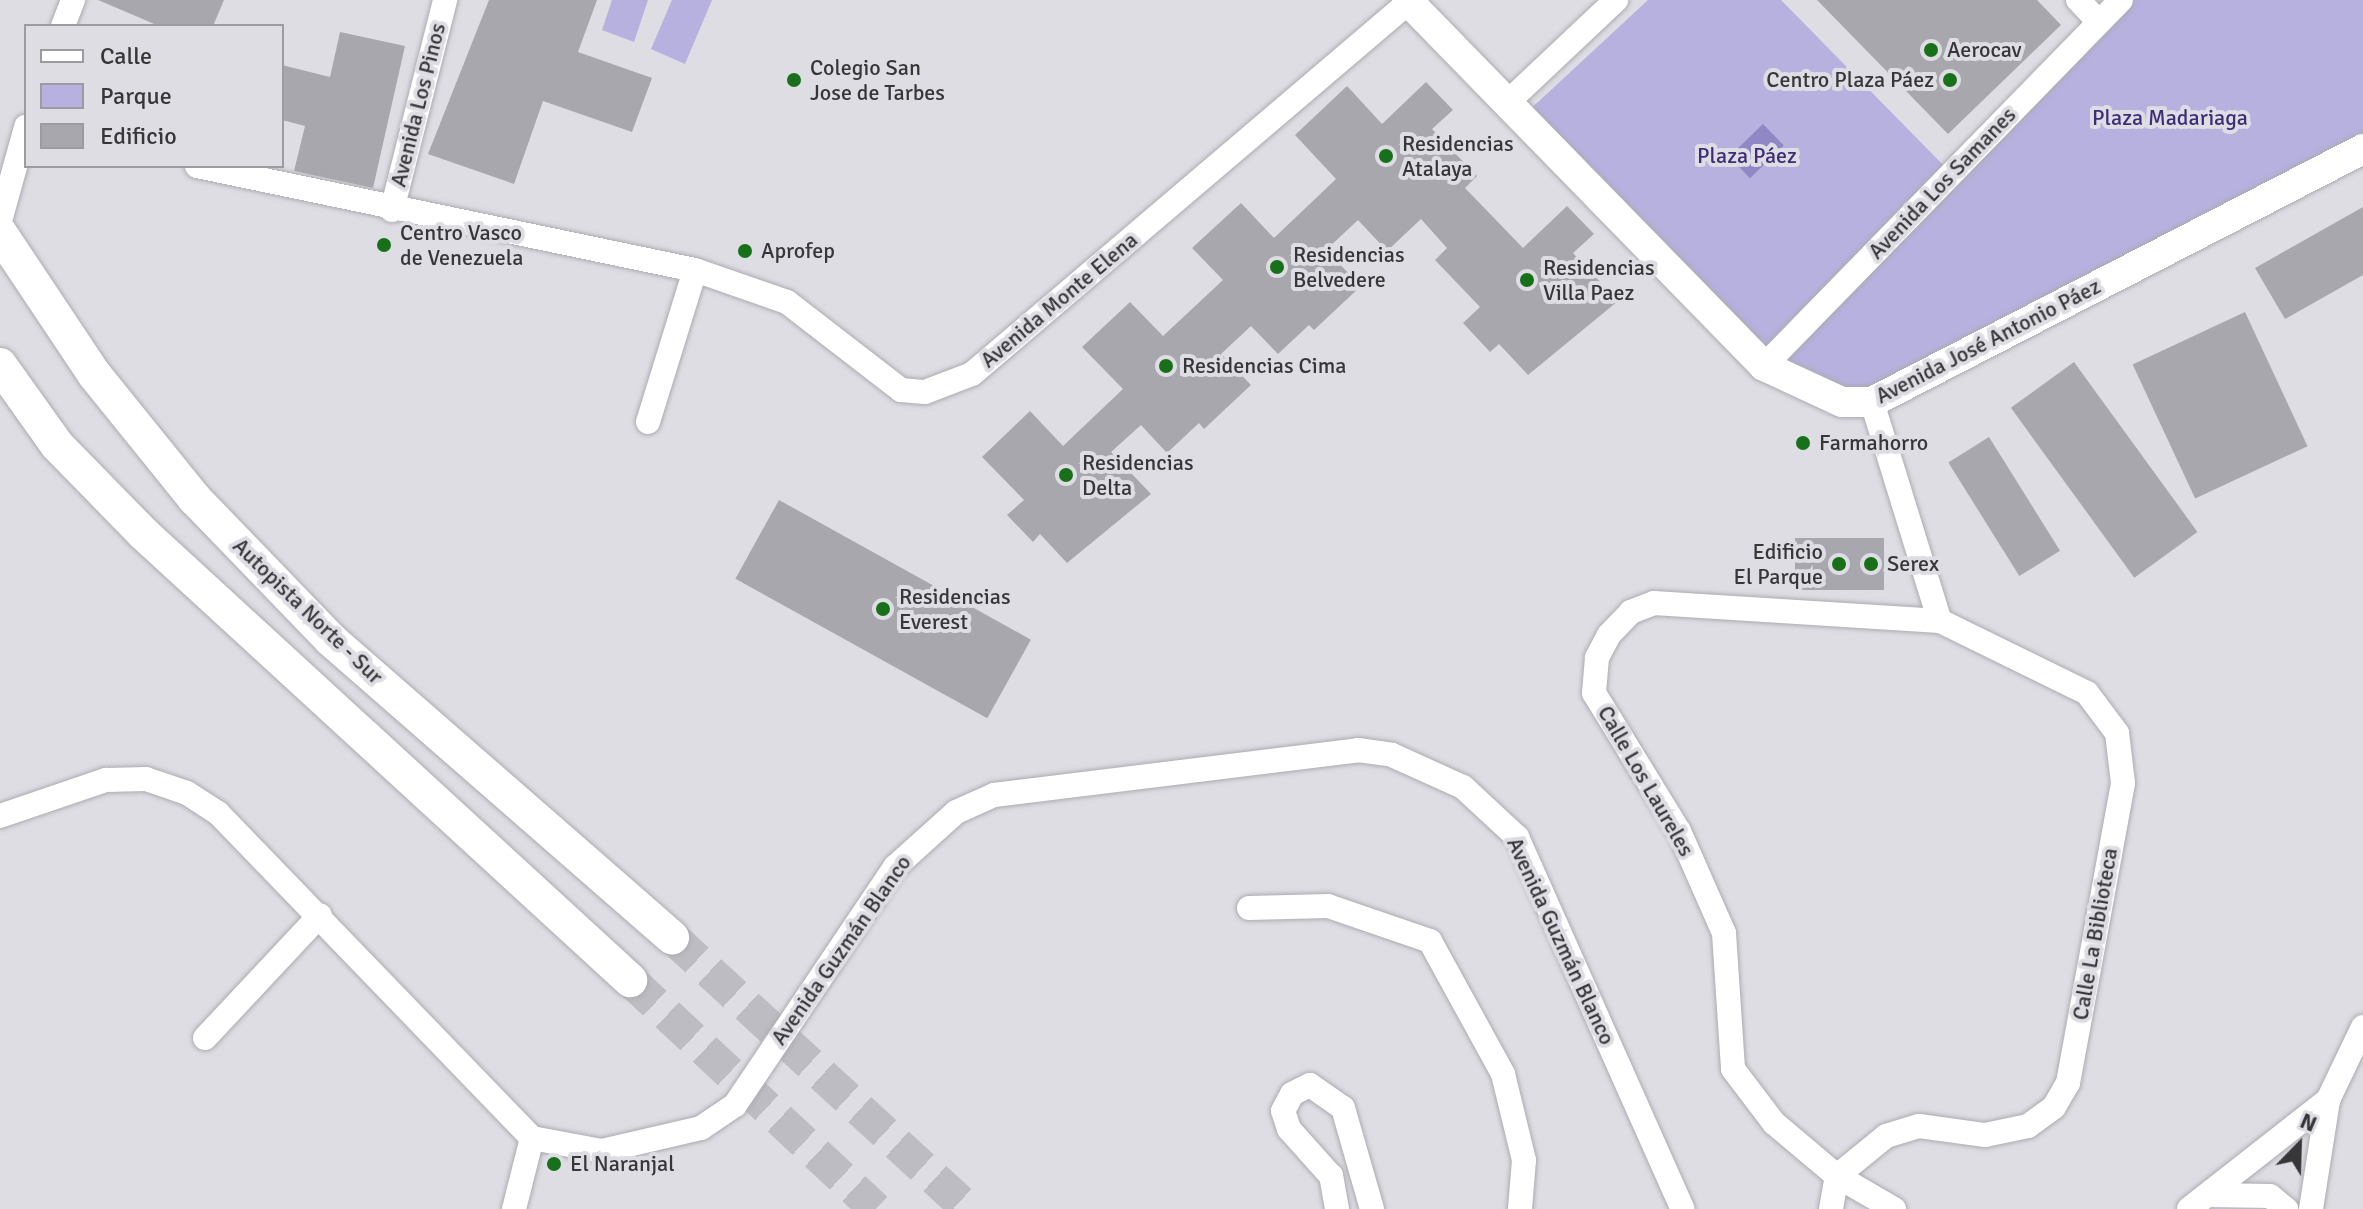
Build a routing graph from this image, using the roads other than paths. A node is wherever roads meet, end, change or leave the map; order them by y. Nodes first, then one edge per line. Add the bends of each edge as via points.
1 (73, 0) edge
2 (445, 0) edge
3 (1616, 0) edge
4 (2078, 0) edge
5 (2121, 0) edge
6 (1408, 1) edge
7 (2099, 22) junction
8 (64, 24) edge
9 (1510, 100) junction
10 (24, 134) edge
11 (2363, 149) edge
12 (206, 168) edge
13 (392, 210) junction
14 (0, 221) edge
15 (0, 233) edge
16 (695, 270) junction
17 (0, 365) edge
18 (1764, 366) junction
19 (1872, 402) junction
20 (648, 422) dead end
21 (1940, 621) junction
22 (0, 816) edge
23 (1249, 908) dead end
24 (320, 915) junction
25 (672, 937) tunnel mouth
26 (630, 980) tunnel mouth
27 (2363, 1027) edge
28 (205, 1038) dead end
29 (2328, 1100) junction
30 (532, 1138) junction
31 (1837, 1176) junction
32 (2209, 1195) junction
33 (514, 1209) edge
34 (1337, 1209) edge
35 (1372, 1209) edge
36 (1520, 1209) edge
37 (1683, 1209) edge
38 (1831, 1209) edge
39 (1894, 1209) edge
40 (2189, 1209) edge
41 (2286, 1209) edge
42 (2311, 1209) edge

1 - 8 street
2 - 13 street, Avenida Los Pinos
3 - 9 street
4 - 7 street
5 - 7 street, Avenida Los Samanes
6 - 9 main road, Avenida José Antonio Páez
6 - 16 street, Avenida Monte Elena via 972,374 925,392 901,390 787,302
7 - 18 street, Avenida Los Samanes
9 - 18 main road, Avenida José Antonio Páez
10 - 14 street
11 - 19 main road, Avenida José Antonio Páez
12 - 13 street, Avenida Monte Elena
13 - 16 street, Avenida Monte Elena
15 - 25 highway, Autopista Norte - Sur via 94,374 195,499 330,639
16 - 20 street
17 - 26 highway via 57,445 144,534
18 - 19 main road, Avenida José Antonio Páez via 1842,402
19 - 21 street
21 - 31 street, Calle La Biblioteca via 2087,693 2117,733 2123,783 2068,1083 2054,1107 2028,1126 1985,1135 1919,1126 1886,1136
21 - 31 street, Calle Los Laureles via 1654,603 1631,612 1597,658 1594,693 1679,831 1724,933 1733,1069 1750,1099
22 - 24 street via 106,780 146,779 218,813
23 - 36 street via 1328,906 1430,941 1503,1074 1524,1160
24 - 28 street
24 - 30 street
27 - 29 street
29 - 32 street
29 - 42 street
30 - 33 street
30 - 37 street, Avenida Guzmán Blanco via 602,1151 650,1144 701,1128 735,1105 895,867 956,812 994,795 1358,750 1431,768 1517,837
31 - 38 street
31 - 39 street, Calle Los Laureles
32 - 40 street
32 - 41 street via 2270,1196
34 - 35 street via 1331,1176 1289,1129 1283,1111 1292,1094 1310,1085 1343,1108

